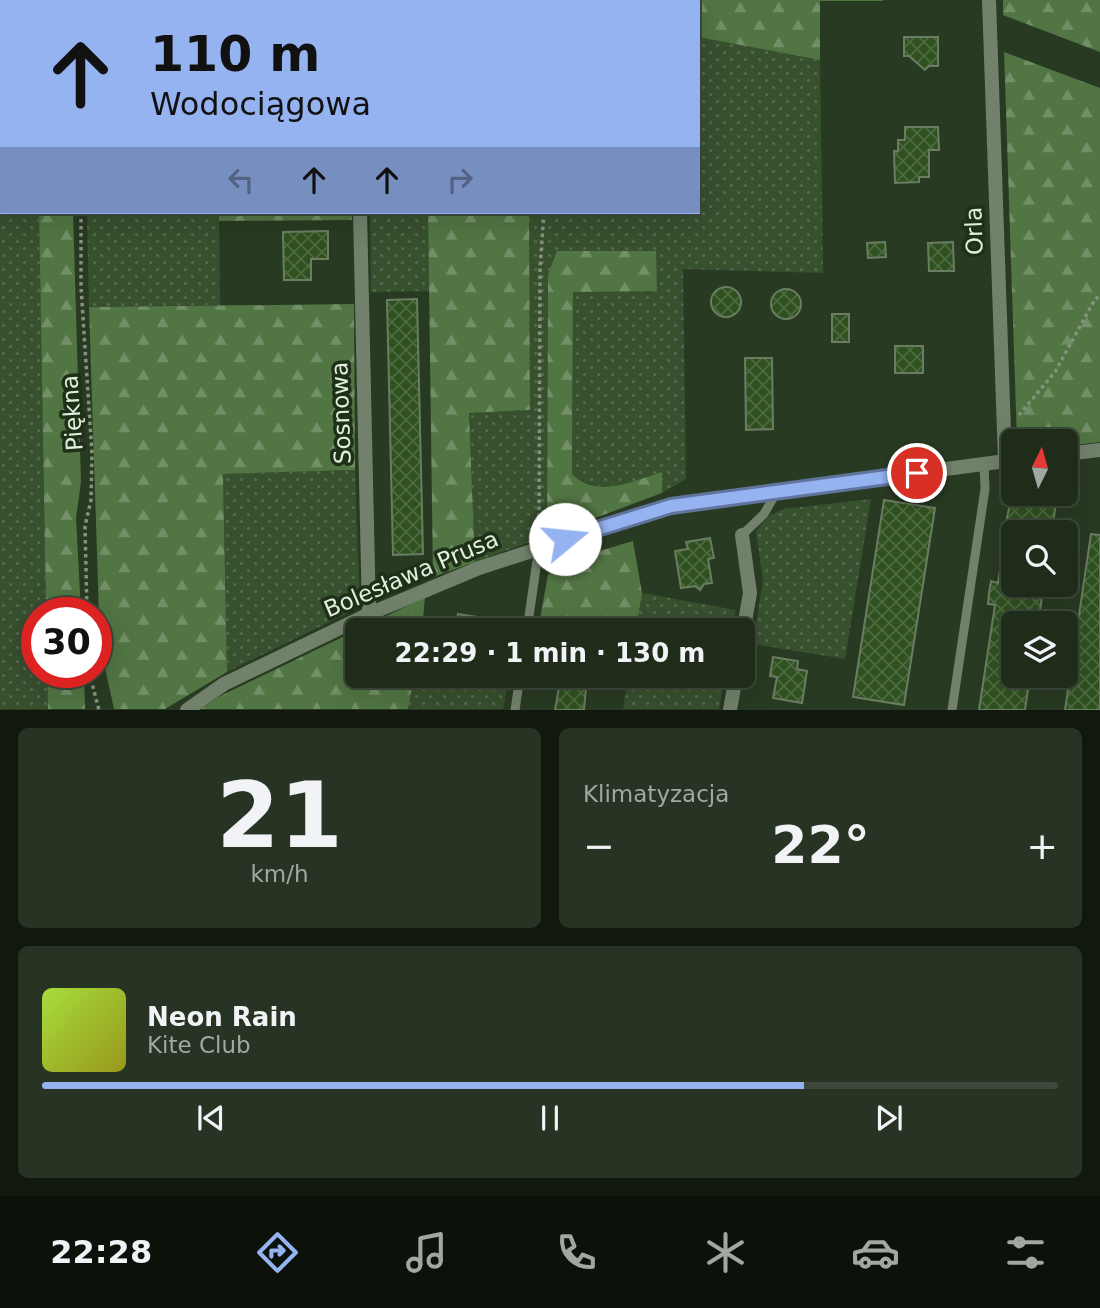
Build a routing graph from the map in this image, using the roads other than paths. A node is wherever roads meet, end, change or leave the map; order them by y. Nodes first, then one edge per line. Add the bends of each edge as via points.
1 (989, 0) edge
2 (360, 214) edge
3 (1004, 429) edge
4 (1100, 450) edge
5 (1078, 453) edge
6 (1001, 462) edge
7 (984, 463) junction
8 (776, 493) junction
9 (742, 535) joint
10 (539, 547) junction
11 (369, 614) junction
12 (529, 618) edge
13 (746, 618) edge
14 (518, 688) edge
15 (734, 688) edge
16 (187, 709) edge
17 (515, 709) edge
18 (730, 709) edge
19 (952, 709) edge

1 - 3 street, Orla
2 - 11 street, Sosnowa
4 - 5 street
6 - 7 street, Bolesława Prusa
7 - 8 street, Bolesława Prusa
7 - 19 lane via 985,489
8 - 9 lane via 764,514
8 - 10 street, Bolesława Prusa via 671,506
9 - 13 street via 750,593
10 - 11 street, Bolesława Prusa
10 - 12 lane
11 - 16 street, Bolesława Prusa via 223,684
14 - 17 lane
15 - 18 street

